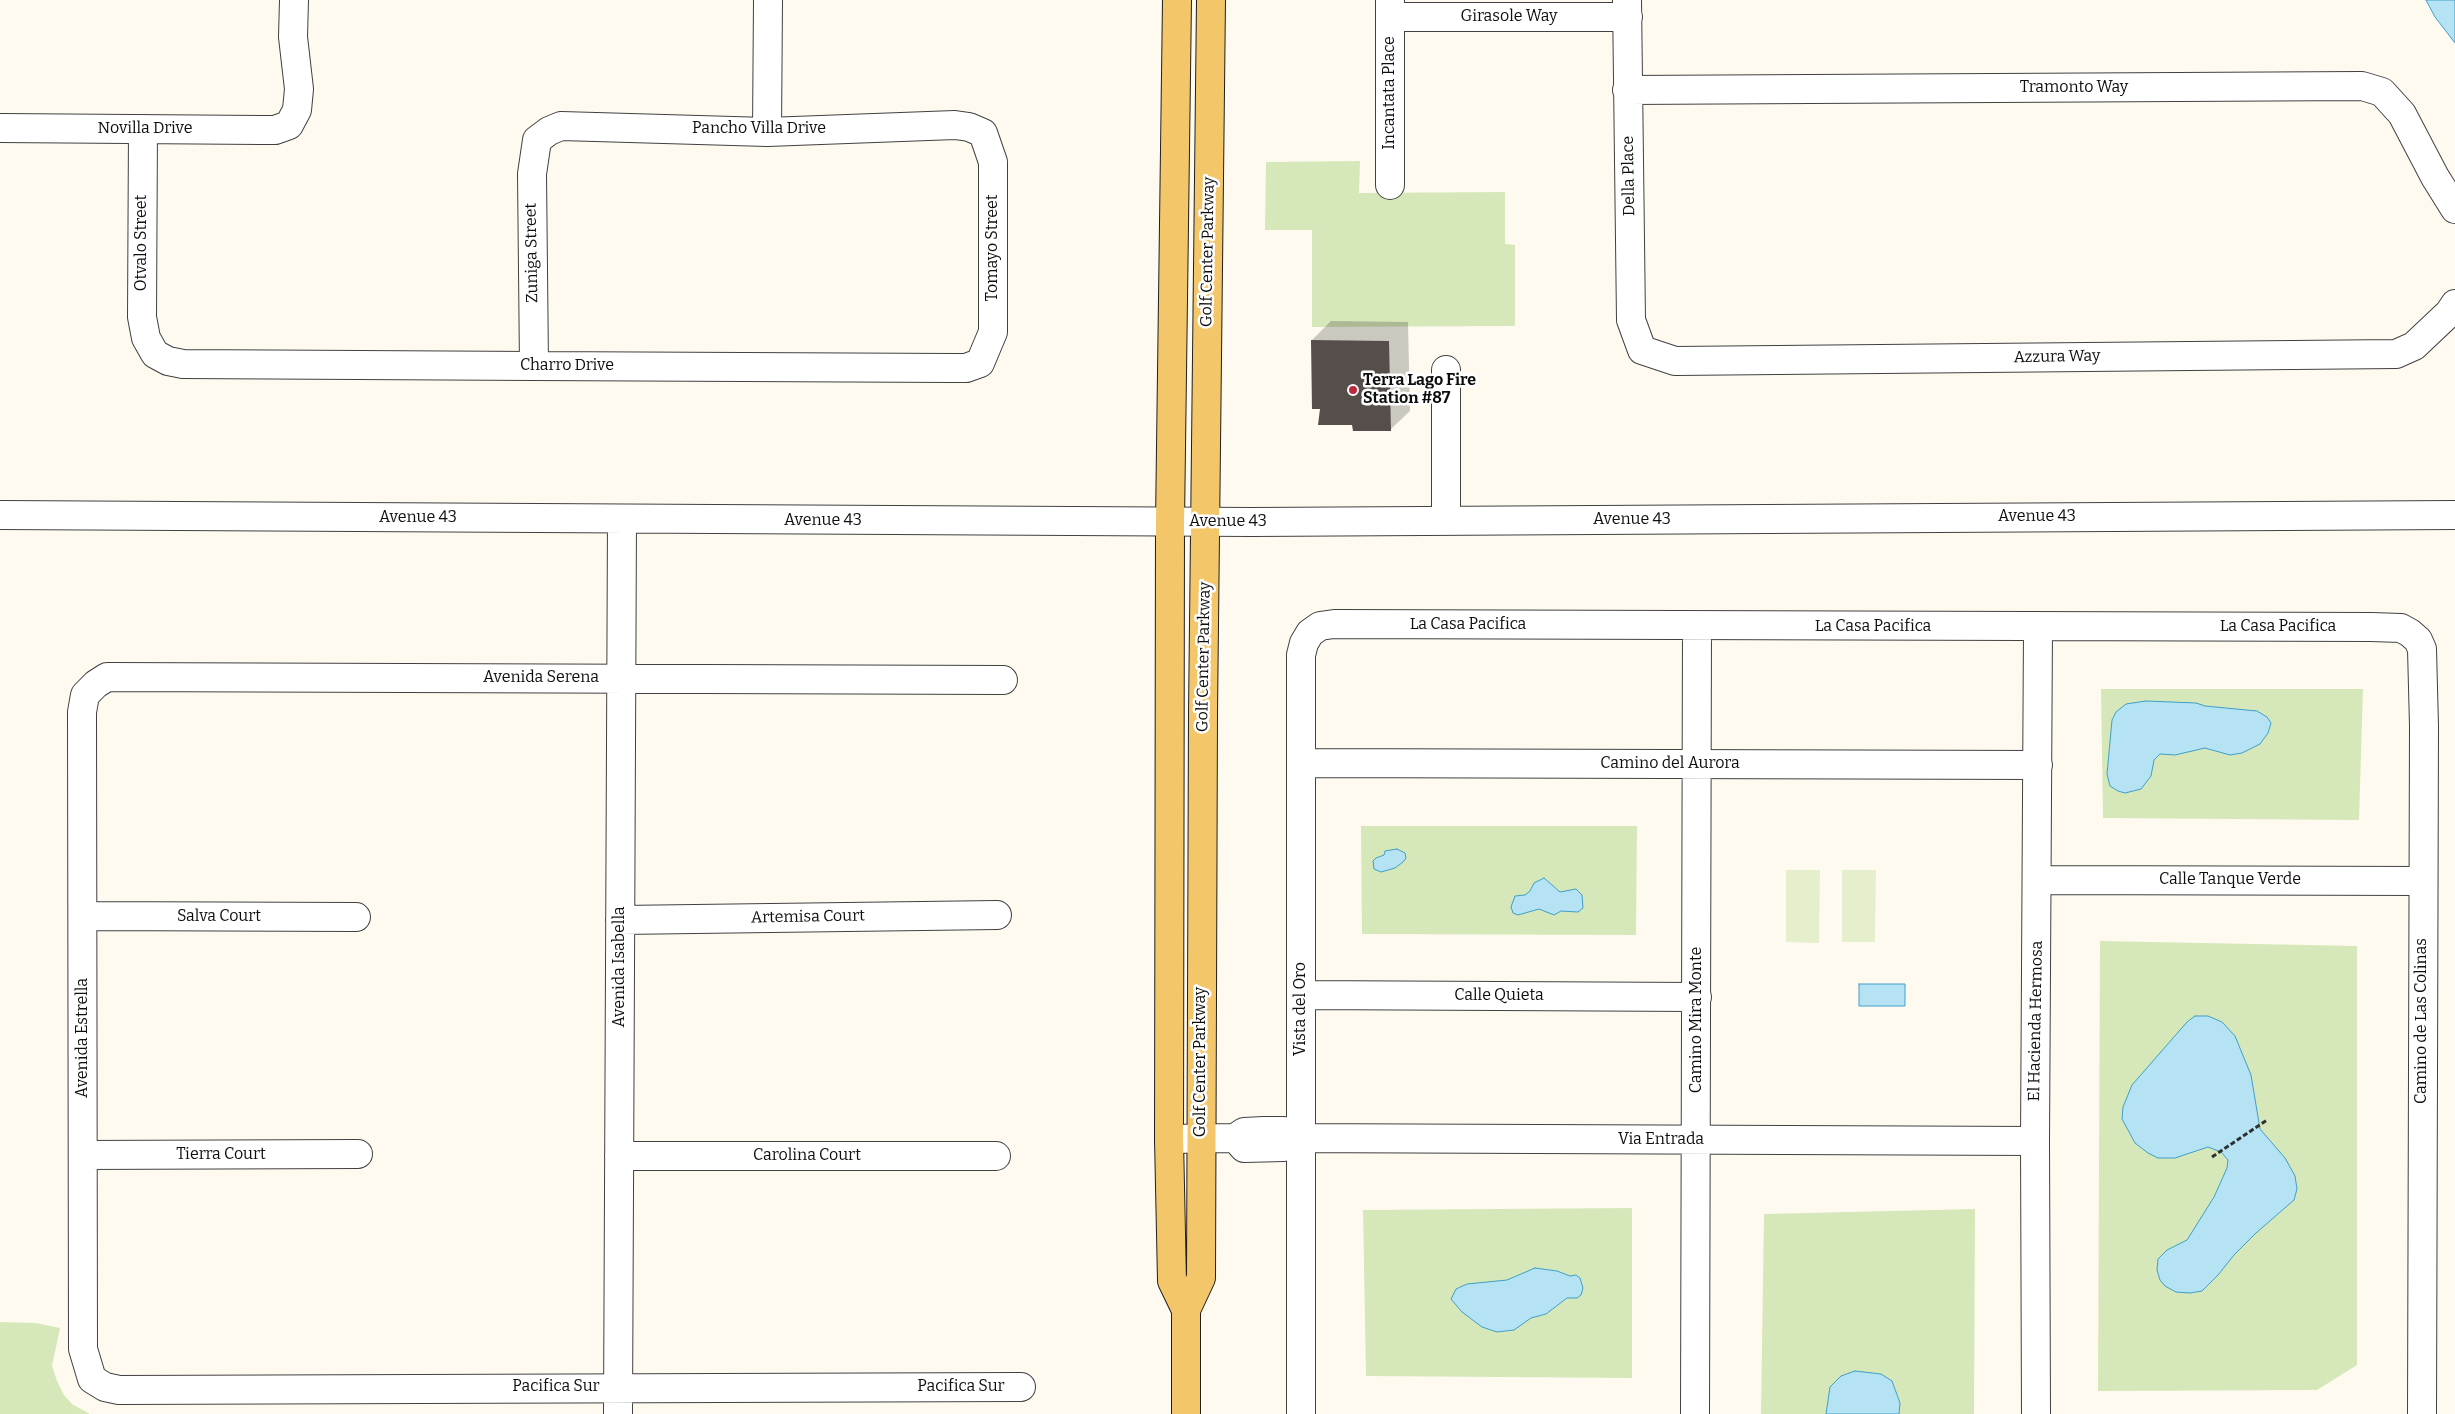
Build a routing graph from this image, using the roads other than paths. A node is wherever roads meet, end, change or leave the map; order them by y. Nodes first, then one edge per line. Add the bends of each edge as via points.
1 (294, 0) edge
2 (768, 0) edge
3 (1177, 0) edge
4 (1211, 0) edge
5 (1390, 8) edge
6 (1628, 8) edge
7 (1627, 90) junction
8 (0, 128) edge
9 (143, 129) junction
10 (767, 132) junction
11 (983, 133) joint
12 (538, 140) joint
13 (1390, 186) dead end
14 (2455, 209) edge
15 (2455, 304) edge
16 (1642, 350) joint
17 (155, 354) joint
18 (980, 363) joint
19 (534, 366) junction
20 (1446, 370) dead end
21 (2455, 514) edge
22 (0, 515) edge
23 (622, 520) junction
24 (1446, 521) junction
25 (1170, 522) junction
26 (1206, 522) junction
27 (1334, 624) joint
28 (1697, 626) junction
29 (2038, 627) junction
30 (2410, 633) joint
31 (621, 678) junction
32 (1003, 680) dead end
33 (85, 694) joint
34 (1302, 763) junction
35 (1697, 764) junction
36 (2038, 765) junction
37 (2038, 880) junction
38 (2422, 881) junction
39 (997, 915) dead end
40 (83, 916) junction
41 (356, 918) dead end
42 (620, 920) junction
43 (1301, 994) junction
44 (1697, 997) junction
45 (1294, 1138) junction
46 (1169, 1139) junction
47 (1201, 1139) junction
48 (1697, 1140) junction
49 (2035, 1141) junction
50 (358, 1154) dead end
51 (83, 1155) junction
52 (619, 1156) junction
53 (996, 1156) dead end
54 (1186, 1310) junction
55 (92, 1380) joint
56 (618, 1387) junction
57 (1022, 1387) dead end
58 (618, 1414) edge
59 (1186, 1414) edge
60 (1301, 1414) edge
61 (1695, 1414) edge
62 (2036, 1414) edge
63 (2422, 1414) edge

1 - 9 street, Novilla Drive via 293,37 299,89 296,110 288,125 268,130
2 - 10 street
3 - 25 main road, Golf Center Parkway
4 - 26 main road, Golf Center Parkway
5 - 6 street, Girasole Way
5 - 13 street, Incantata Place
6 - 7 street, Della Place
7 - 14 street, Tramonto Way via 2362,86 2382,92 2402,114
7 - 16 street, Della Place via 1631,320
8 - 9 street, Novilla Drive
9 - 17 street, Otvalo Street via 142,317 146,338
10 - 11 street, Pancho Villa Drive via 955,125
10 - 12 street, Pancho Villa Drive via 561,126
11 - 18 street, Tomayo Street via 993,162 993,332
12 - 19 street, Zuniga Street via 532,174
15 - 16 street, Azzura Way via 2414,346 2396,354 1676,361
17 - 19 street, Charro Drive via 182,364
18 - 19 street, Charro Drive via 966,368
20 - 24 street
21 - 24 street, Avenue 43
22 - 23 street, Avenue 43
23 - 25 street, Avenue 43
23 - 31 street, Avenida Isabella
24 - 26 street, Avenue 43
25 - 26 street, Avenue 43
25 - 46 main road, Golf Center Parkway
26 - 47 main road, Golf Center Parkway
27 - 28 street, La Casa Pacifica
27 - 34 street, Vista del Oro via 1320,626 1310,634 1301,655
28 - 29 street, La Casa Pacifica
28 - 35 street, Camino Mira Monte
29 - 30 street, La Casa Pacifica via 2371,627 2401,628
29 - 36 street, El Hacienda Hermosa
30 - 38 street, Camino de Las Colinas via 2418,640 2422,664
31 - 32 street, Avenida Serena
31 - 33 street, Avenida Serena via 107,678
31 - 42 street, Avenida Isabella
33 - 40 street, Avenida Estrella via 82,712
34 - 35 street, Camino del Aurora
34 - 43 street, Vista del Oro
35 - 36 street, Camino del Aurora
35 - 44 street, Camino Mira Monte
36 - 37 street, El Hacienda Hermosa
37 - 38 street, Calle Tanque Verde
37 - 49 street, El Hacienda Hermosa
38 - 63 street, Camino de Las Colinas
39 - 42 street, Artemisa Court
40 - 41 street, Salva Court
40 - 51 street, Avenida Estrella
42 - 52 street, Avenida Isabella
43 - 44 street, Calle Quieta
43 - 45 street, Vista del Oro
44 - 48 street, Camino Mira Monte
45 - 47 street, Via Entrada via 1284,1147 1244,1148 1235,1138
45 - 48 street, Via Entrada
45 - 60 street, Vista del Oro
46 - 47 street, Via Entrada
46 - 54 main road, Golf Center Parkway via 1172,1281
47 - 54 main road, Golf Center Parkway via 1201,1278
48 - 49 street, Via Entrada
48 - 61 street, Camino Mira Monte
49 - 62 street, El Hacienda Hermosa
50 - 51 street, Tierra Court
51 - 55 street, Avenida Estrella via 83,1350
52 - 53 street, Carolina Court
52 - 56 street, Avenida Isabella
54 - 59 main road, Golf Center Parkway
55 - 56 street, Pacifica Sur via 119,1390
56 - 57 street, Pacifica Sur
56 - 58 street, Avenida Isabella

